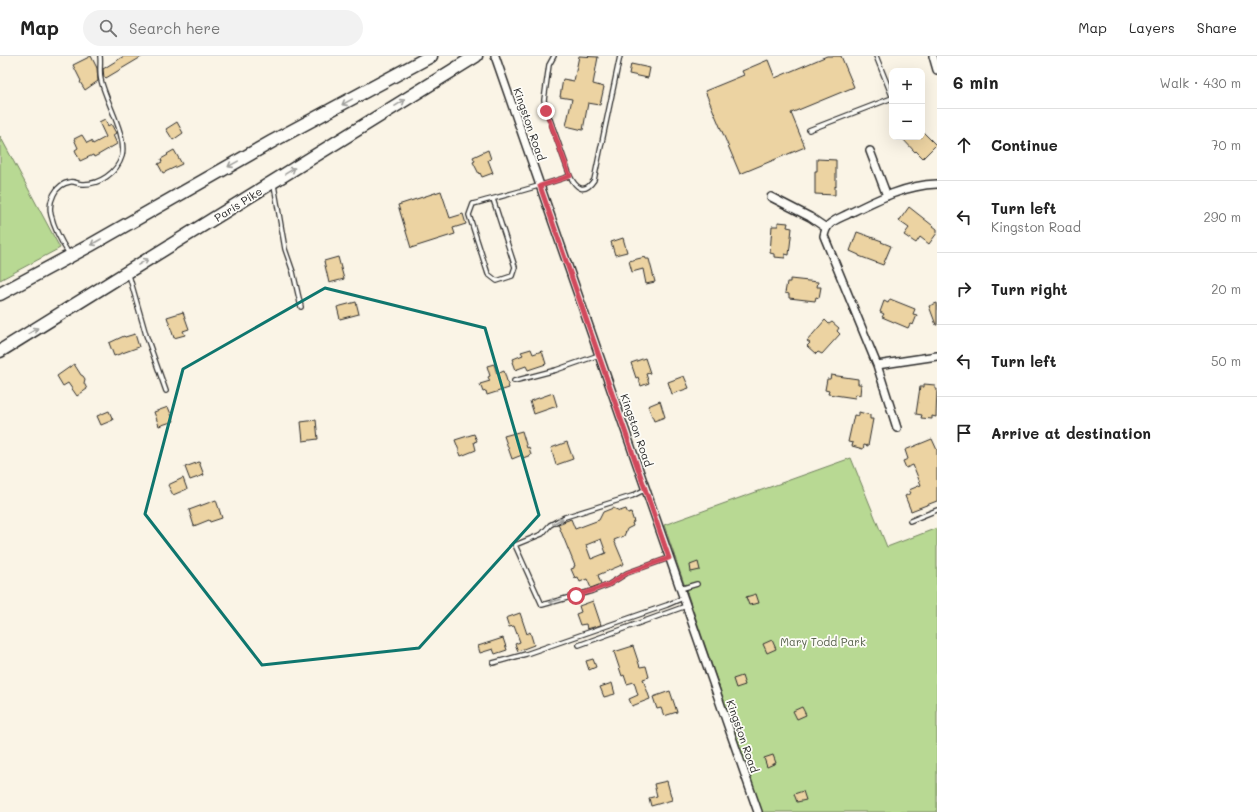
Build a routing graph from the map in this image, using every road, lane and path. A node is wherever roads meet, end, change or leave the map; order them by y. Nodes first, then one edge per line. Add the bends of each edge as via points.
1 (100, 56) edge
2 (431, 56) edge
3 (476, 56) edge
4 (495, 56) edge
5 (554, 56) edge
6 (620, 56) edge
7 (876, 56) edge
8 (933, 56) edge
9 (937, 70) edge
10 (889, 89) edge
11 (889, 98) edge
12 (809, 130) dead end
13 (870, 151) dead end
14 (570, 176) junction
15 (273, 182) junction
16 (937, 184) edge
17 (540, 186) junction
18 (887, 196) junction
19 (771, 197) dead end
20 (493, 199) junction
21 (826, 228) junction
22 (70, 256) junction
23 (128, 272) junction
24 (0, 294) edge
25 (301, 308) dead end
26 (0, 351) edge
27 (599, 355) junction
28 (937, 356) edge
29 (877, 365) junction
30 (514, 381) dead end
31 (166, 391) dead end
32 (896, 428) dead end
33 (646, 490) junction
34 (937, 510) edge
35 (910, 521) dead end
36 (669, 558) junction
37 (697, 584) dead end
38 (680, 590) junction
39 (683, 598) junction
40 (686, 606) junction
41 (579, 644) dead end
42 (493, 663) dead end
43 (758, 812) edge

1 - 22 lane via 101,82 120,134 122,155 113,172 94,183 71,182 55,190 51,215
2 -> 22 highway via 273,141
15 -> 3 highway, Paris Pike
4 - 17 street, Kingston Road
5 - 14 lane via 544,100
6 - 14 lane via 594,180 585,188 579,188
7 - 10 lane
8 - 9 street
11 - 12 lane
13 - 18 street
14 - 17 lane
23 -> 15 highway, Paris Pike
15 - 25 lane via 284,249 293,272
16 - 18 street via 921,184
17 - 20 lane
17 - 27 street, Kingston Road
18 - 21 street via 830,223
19 - 21 street
20 - 20 lane via 473,204 469,215 488,274 497,281 512,276 516,267
21 - 29 street via 824,236
22 - 24 highway
26 -> 23 highway, Paris Pike
23 - 31 lane via 146,335
27 - 30 lane
27 - 33 street, Kingston Road
28 - 29 street
29 - 32 street
33 - 36 street, Kingston Road
36 -> 33 lane via 627,573 592,591 542,605 515,545 542,534 550,525 565,517
34 - 35 lane
36 - 38 street, Kingston Road
37 - 38 lane
38 - 39 street, Kingston Road
39 - 40 street, Kingston Road
39 - 42 lane via 526,654
40 - 41 lane
40 - 43 street, Kingston Road

